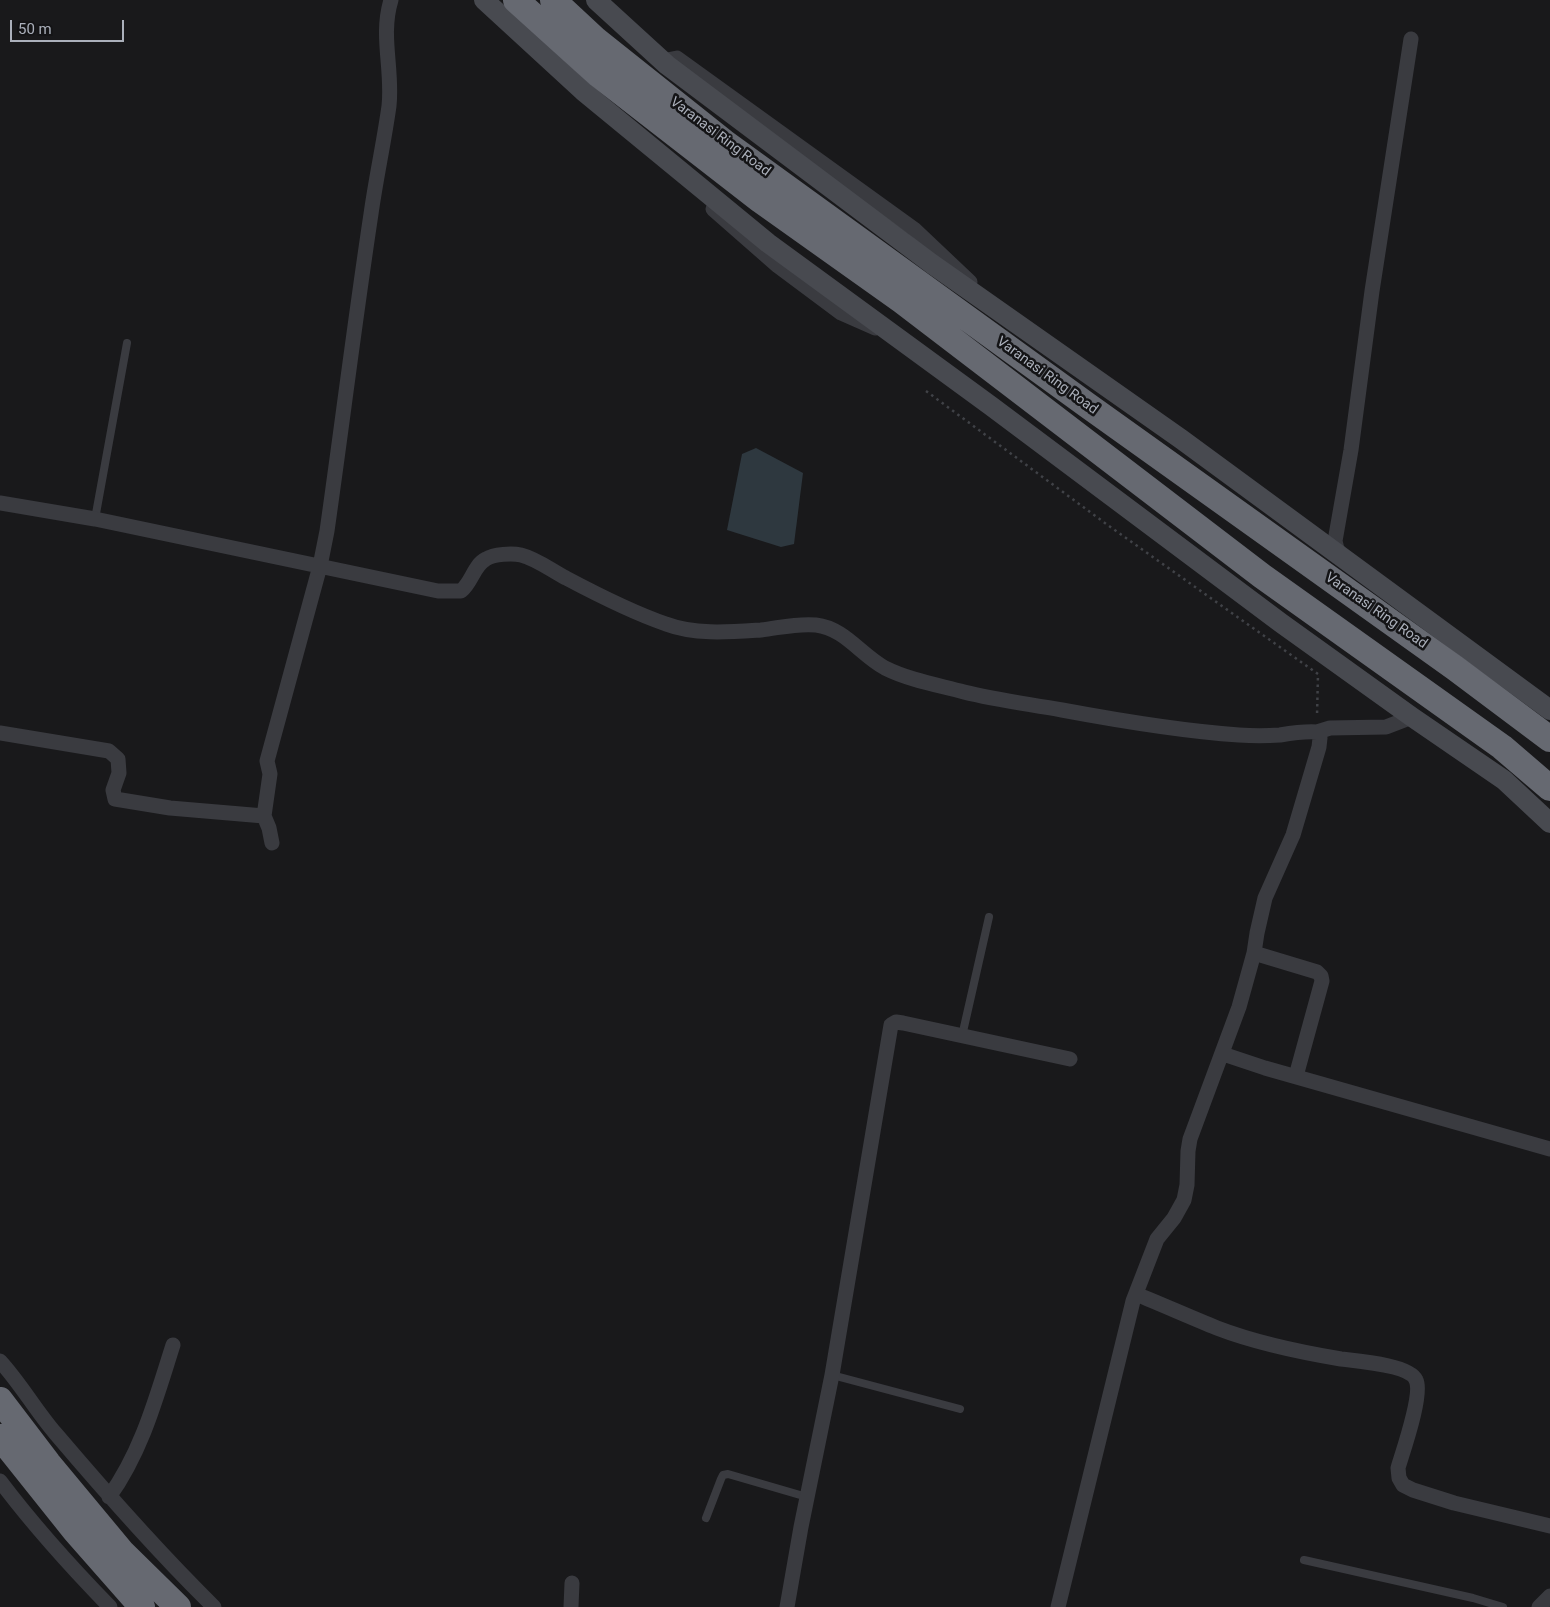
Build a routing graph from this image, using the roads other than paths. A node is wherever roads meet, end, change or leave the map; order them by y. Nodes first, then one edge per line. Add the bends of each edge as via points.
1 (391, 0) edge
2 (484, 0) edge
3 (516, 0) edge
4 (553, 0) edge
5 (596, 0) edge
6 (1411, 40) dead end
7 (127, 343) dead end
8 (0, 503) edge
9 (95, 520) junction
10 (1341, 555) junction
11 (320, 566) junction
12 (1550, 710) edge
13 (1412, 717) junction
14 (1317, 732) junction
15 (0, 733) edge
16 (1550, 739) edge
17 (1550, 788) edge
18 (264, 816) junction
19 (1550, 823) edge
20 (272, 843) dead end
21 (989, 917) dead end
22 (1254, 953) junction
23 (962, 1036) junction
24 (1223, 1054) junction
25 (1070, 1059) dead end
26 (1296, 1076) junction
27 (1550, 1150) edge
28 (1136, 1294) junction
29 (174, 1345) dead end
30 (0, 1362) edge
31 (832, 1375) junction
32 (0, 1400) edge
33 (960, 1409) dead end
34 (0, 1437) edge
35 (0, 1481) edge
36 (109, 1496) junction
37 (807, 1496) junction
38 (706, 1518) dead end
39 (1550, 1526) edge
40 (1304, 1560) dead end
41 (572, 1583) dead end
42 (1550, 1596) edge
43 (110, 1607) edge
44 (142, 1607) edge
45 (178, 1607) edge
46 (214, 1607) edge
47 (571, 1607) edge
48 (787, 1607) edge
49 (1058, 1607) edge
50 (1503, 1607) edge
51 (1539, 1607) edge

1 - 11 street via 386,23 390,85 388,106
2 - 13 street via 584,91 768,243
3 - 17 highway via 599,75 760,200 902,302 1262,576 1502,747
4 - 16 highway, Varanasi Ring Road via 596,40 724,142
5 - 10 street via 662,61 932,264
6 - 10 street via 1335,541
7 - 9 lane
8 - 9 street
9 - 11 street
10 - 12 street
11 - 14 street via 452,592 466,586 483,560 491,556 517,554 668,625 689,630 728,631 800,625 830,628 885,668 966,692 1116,720 1197,731 1242,736
11 - 18 street via 267,756 270,774
13 - 14 street via 1386,727 1330,728
13 - 19 street via 1504,780
14 - 22 street via 1319,747 1293,835 1266,898
15 - 18 street via 109,751 118,759 119,773 113,790 115,799 170,808
18 - 20 street
21 - 23 lane
22 - 24 street via 1240,1008
22 - 26 street via 1321,976
23 - 25 street
23 - 31 street via 903,1023 891,1025
24 - 26 street
24 - 28 street via 1190,1138 1184,1200 1157,1240
26 - 27 street
28 - 39 street via 1243,1337 1279,1347 1365,1361 1413,1375 1417,1380 1415,1407 1398,1468 1403,1485 1454,1503
28 - 49 street
29 - 36 street via 143,1436 124,1476
30 - 36 street
31 - 33 lane
31 - 37 street
32 - 45 highway via 122,1552
34 - 44 highway via 75,1531
35 - 43 street via 19,1507
36 - 46 street via 164,1558
37 - 38 lane via 723,1475
37 - 48 street
40 - 50 lane
41 - 47 street
42 - 51 street

